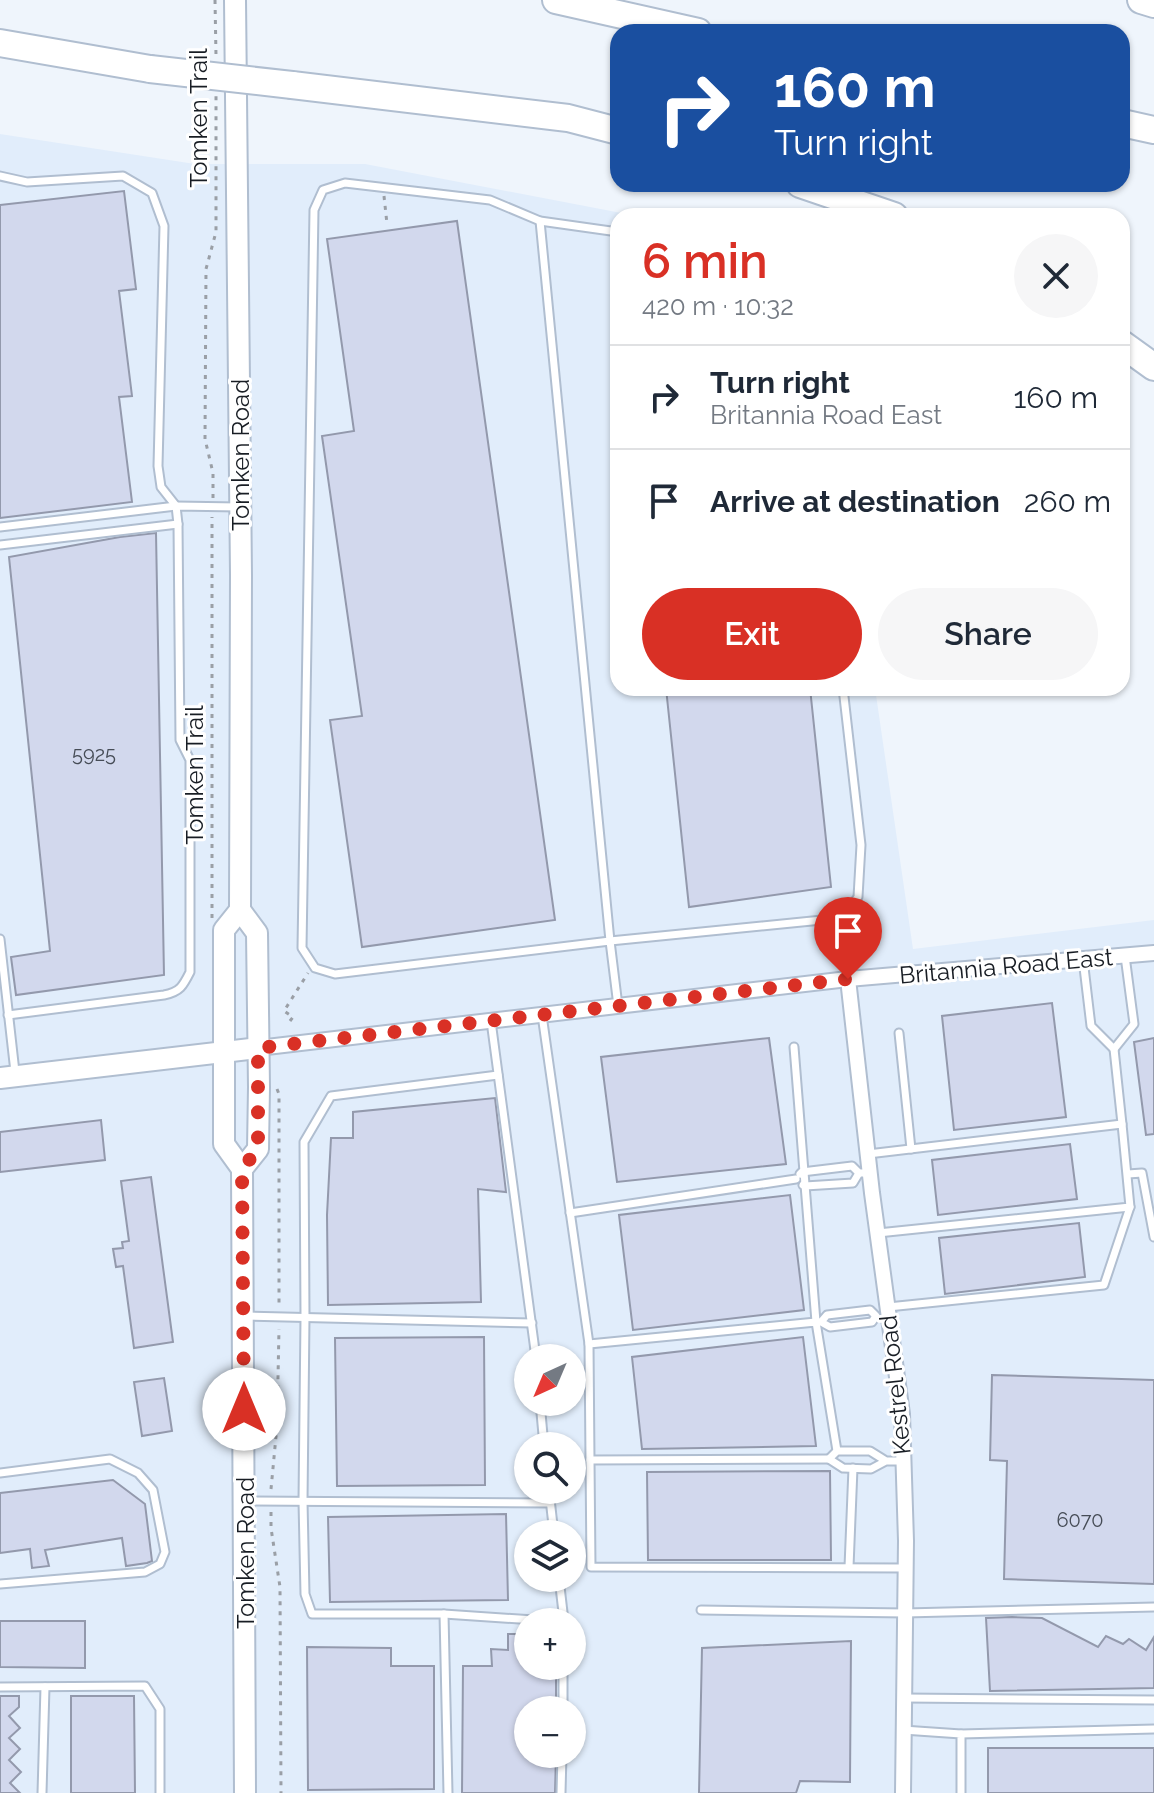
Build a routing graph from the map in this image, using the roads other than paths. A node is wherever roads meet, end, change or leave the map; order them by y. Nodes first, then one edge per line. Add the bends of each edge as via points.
1 (235, 0) edge
2 (556, 0) edge
3 (1141, 0) edge
4 (1154, 4) edge
5 (662, 24) edge
6 (0, 43) edge
7 (1130, 125) edge
8 (610, 129) edge
9 (1154, 130) edge
10 (0, 176) edge
11 (824, 192) edge
12 (870, 208) edge
13 (540, 221) junction
14 (610, 231) edge
15 (1130, 350) edge
16 (1154, 367) edge
17 (176, 506) junction
18 (240, 507) junction
19 (178, 524) junction
20 (0, 527) edge
21 (0, 545) edge
22 (844, 696) edge
23 (240, 910) junction
24 (842, 918) junction
25 (0, 939) edge
26 (610, 941) junction
27 (1154, 953) edge
28 (1125, 956) junction
29 (1083, 959) junction
30 (848, 979) junction
31 (618, 1006) junction
32 (8, 1015) junction
33 (542, 1015) junction
34 (491, 1021) junction
35 (899, 1033) dead end
36 (794, 1047) dead end
37 (258, 1048) junction
38 (1114, 1049) junction
39 (224, 1051) junction
40 (498, 1075) junction
41 (8, 1077) edge
42 (1122, 1124) junction
43 (911, 1149) junction
44 (868, 1154) junction
45 (242, 1169) junction
46 (804, 1172) junction
47 (864, 1173) junction
48 (1128, 1174) junction
49 (796, 1179) junction
50 (805, 1186) junction
51 (1130, 1207) junction
52 (570, 1213) junction
53 (878, 1233) junction
54 (1154, 1237) edge
55 (884, 1312) junction
56 (243, 1316) junction
57 (305, 1317) junction
58 (819, 1322) junction
59 (532, 1323) junction
60 (534, 1344) edge
61 (589, 1344) junction
62 (837, 1451) junction
63 (829, 1459) junction
64 (590, 1460) junction
65 (886, 1461) junction
66 (903, 1461) junction
67 (853, 1468) junction
68 (0, 1473) edge
69 (245, 1501) junction
70 (303, 1501) junction
71 (514, 1503) edge
72 (849, 1567) junction
73 (905, 1568) junction
74 (0, 1584) edge
75 (1154, 1607) edge
76 (701, 1610) dead end
77 (905, 1613) junction
78 (444, 1614) junction
79 (514, 1619) edge
80 (0, 1687) edge
81 (45, 1687) junction
82 (904, 1698) junction
83 (1154, 1700) edge
84 (1154, 1729) edge
85 (903, 1730) junction
86 (961, 1734) junction
87 (562, 1768) edge
88 (42, 1793) edge
89 (160, 1793) edge
90 (245, 1793) edge
91 (448, 1793) edge
92 (561, 1793) edge
93 (903, 1793) edge
94 (961, 1793) edge

1 - 18 main road, Tomken Road
2 - 5 highway
3 - 4 highway
6 - 8 highway, bridge via 150,69 568,118
7 - 9 highway
10 - 17 lane via 27,182 123,176 152,193 164,226 158,466 161,487
11 - 12 highway
13 - 14 lane
13 - 26 lane
13 - 26 lane via 490,200 345,183 323,190 314,210 302,948 315,968 335,974
15 - 16 highway
17 - 18 lane
17 - 19 lane
17 - 20 lane
18 - 23 main road, Tomken Road
19 - 21 lane
19 - 32 lane via 180,740 190,760 190,972 175,993
22 - 24 lane via 861,845 858,897
23 - 37 main road, Tomken Road via 257,933
23 - 39 main road, Tomken Road via 224,930
24 - 26 lane
24 - 30 lane
25 - 32 lane
26 - 31 lane
27 - 28 street, Britannia Road East
28 - 29 street, Britannia Road East
28 - 38 lane via 1134,1024
29 - 30 street, Britannia Road East
29 - 38 lane via 1091,1026
30 - 31 street, Britannia Road East
30 - 44 street, Kestrel Road
31 - 33 street, Britannia Road East
32 - 41 lane
33 - 34 street, Britannia Road East
33 - 52 lane
34 - 37 street, Britannia Road East
34 - 40 lane
35 - 43 lane
36 - 46 lane
37 - 39 main road, Britannia Road East
37 - 45 main road, Tomken Road via 258,1149
38 - 42 lane
39 - 41 main road, Britannia Road East
39 - 45 main road, Tomken Road via 224,1144
40 - 57 lane via 331,1096 304,1142
40 - 59 lane
42 - 43 lane
42 - 48 lane
43 - 44 lane
44 - 47 street, Kestrel Road
45 - 56 main road, Tomken Road
46 - 47 lane via 852,1166
46 - 49 lane
46 - 50 lane
47 - 50 lane via 853,1183
47 - 53 street, Kestrel Road
48 - 51 lane
48 - 54 lane via 1142,1173
49 - 50 lane
49 - 52 lane
50 - 58 lane
51 - 53 lane
51 - 55 lane via 1104,1285
52 - 61 lane
53 - 55 street, Kestrel Road
55 - 58 lane via 872,1322 830,1327
55 - 66 street, Kestrel Road via 902,1414
56 - 57 lane
56 - 69 main road, Tomken Road
57 - 59 lane
57 - 70 lane
58 - 61 lane
58 - 62 lane
59 - 60 lane
61 - 64 lane
62 - 63 lane
62 - 65 lane via 870,1451
63 - 64 lane
63 - 67 lane
64 - 72 lane via 591,1567
65 - 66 lane
65 - 67 lane via 871,1469
66 - 73 street, Kestrel Road
67 - 72 lane
68 - 74 lane via 110,1459 138,1473 153,1490 165,1552 160,1564 145,1572
69 - 70 lane
69 - 90 main road, Tomken Road
70 - 71 lane
70 - 78 lane via 305,1594 312,1614
72 - 73 lane
73 - 77 street, Kestrel Road
75 - 77 lane
76 - 77 lane
77 - 82 street, Kestrel Road
78 - 79 lane
78 - 91 lane
80 - 81 lane
81 - 88 lane
81 - 89 lane via 145,1686 160,1709
82 - 83 lane
82 - 85 street, Kestrel Road
84 - 86 lane
85 - 86 lane
85 - 93 street, Kestrel Road
86 - 94 lane
87 - 92 lane

